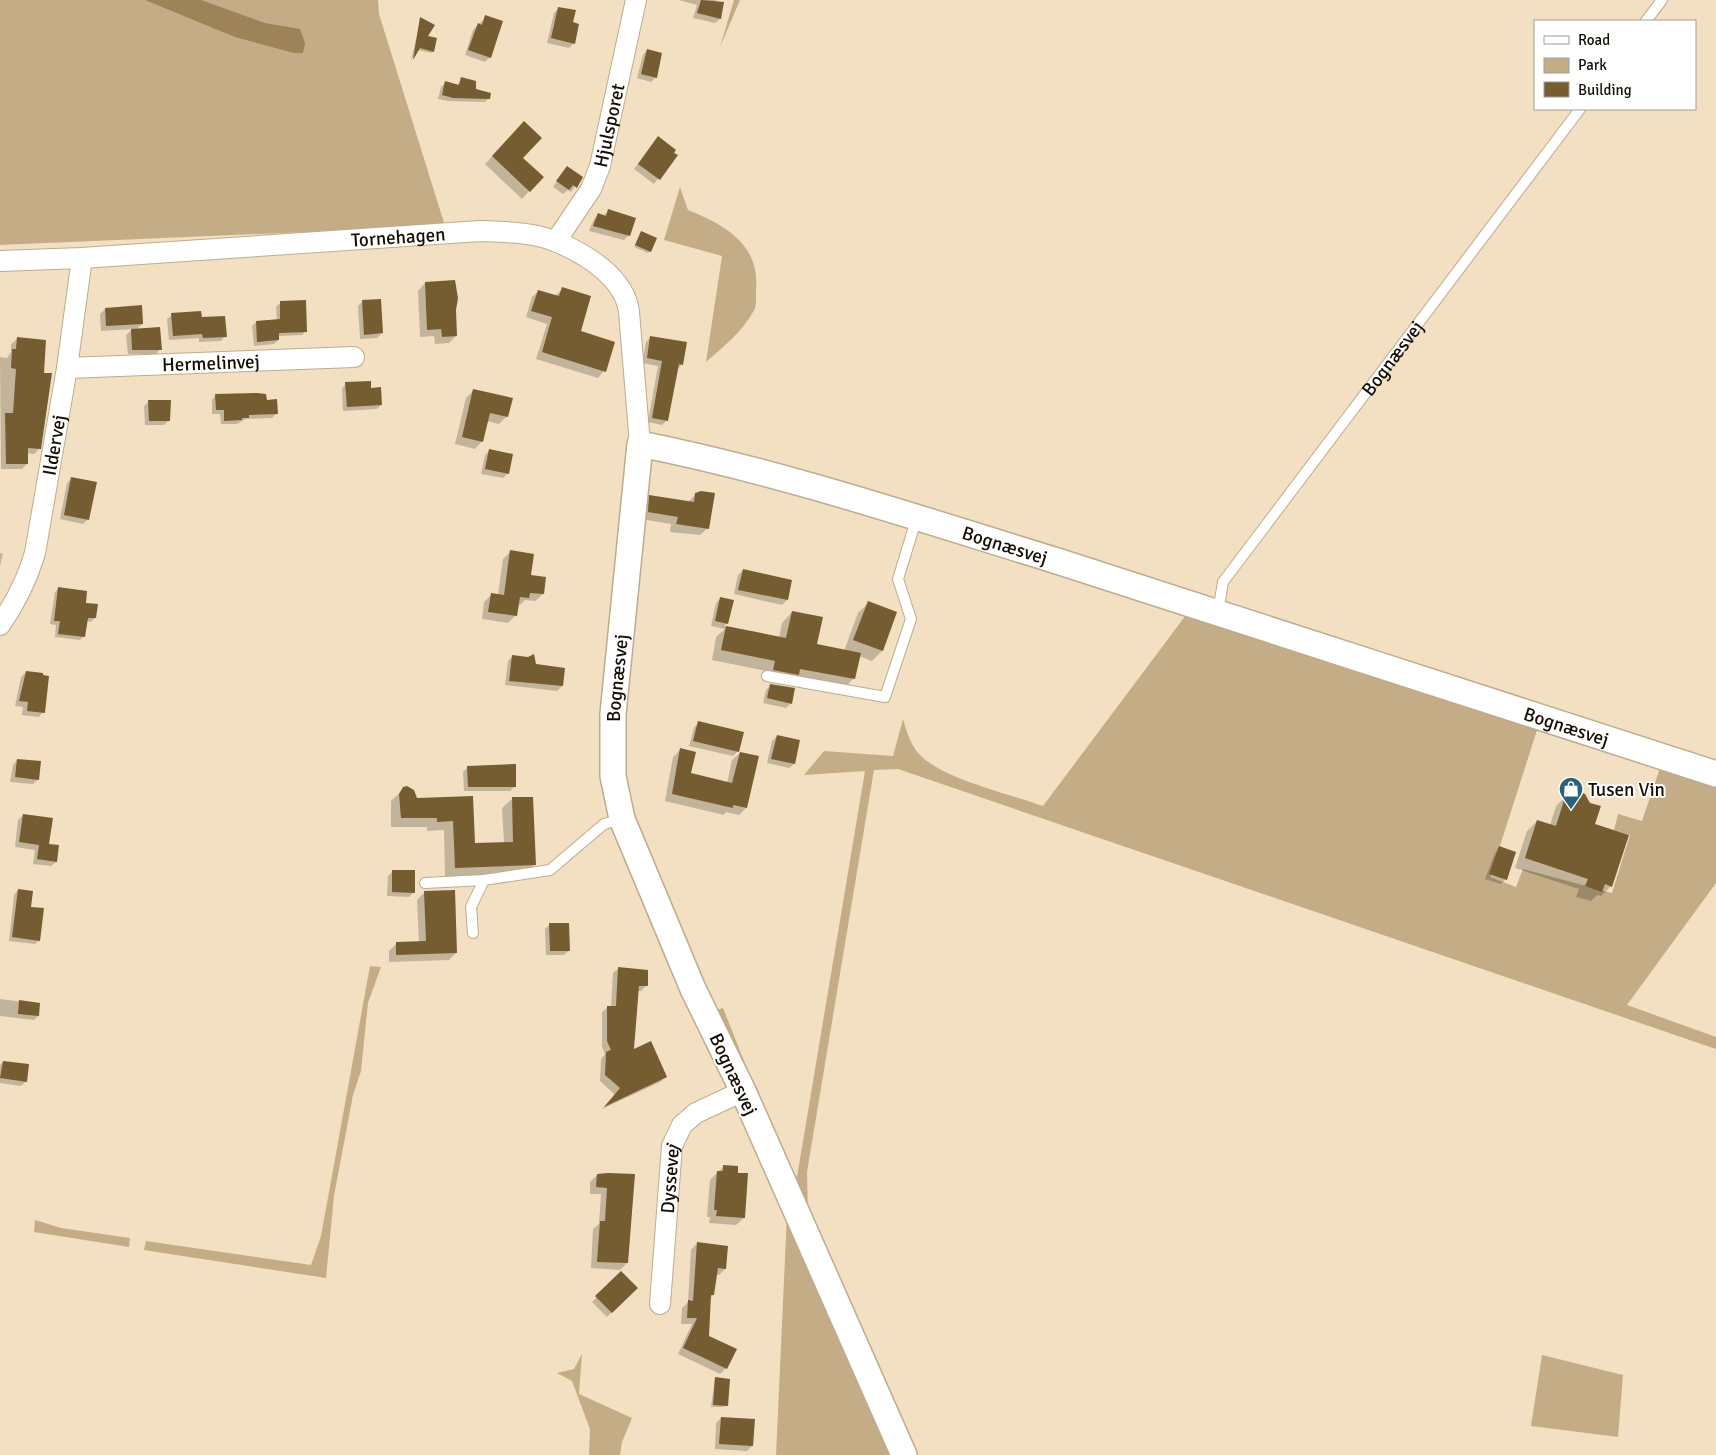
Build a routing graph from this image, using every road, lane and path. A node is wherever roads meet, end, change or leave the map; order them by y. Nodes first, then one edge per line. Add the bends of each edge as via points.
1 (636, 0) edge
2 (1662, 0) edge
3 (1647, 20) edge
4 (1579, 110) edge
5 (556, 241) junction
6 (82, 258) junction
7 (0, 261) edge
8 (354, 357) dead end
9 (68, 368) junction
10 (640, 444) junction
11 (917, 517) junction
12 (1218, 612) junction
13 (0, 625) edge
14 (768, 676) dead end
15 (1716, 774) edge
16 (622, 819) junction
17 (484, 880) junction
18 (425, 883) dead end
19 (473, 933) dead end
20 (743, 1092) junction
21 (660, 1304) dead end
22 (904, 1455) edge

1 - 5 street, Hjulsporet via 600,166 591,189
2 - 3 lane
4 - 12 lane, Bognæsvej via 1222,582
5 - 6 street, Tornehagen via 515,232 480,231
5 - 10 street, Tornehagen via 608,274 625,296
6 - 7 street, Tornehagen
6 - 9 street, Ildervej
8 - 9 street, Hermelinvej
9 - 13 street, Ildervej via 35,553 28,578
10 - 11 street, Bognæsvej via 799,482
10 - 16 street, Bognæsvej via 613,714 613,776
11 - 12 street, Bognæsvej
11 - 14 lane via 898,579 911,619 885,697
12 - 15 street, Bognæsvej
16 - 17 lane via 604,824 550,870
16 - 20 street, Bognæsvej via 693,989
17 - 18 lane
17 - 19 lane via 472,907
20 - 21 street, Dyssevej via 696,1113 682,1125 672,1146
20 - 22 street, Bognæsvej

